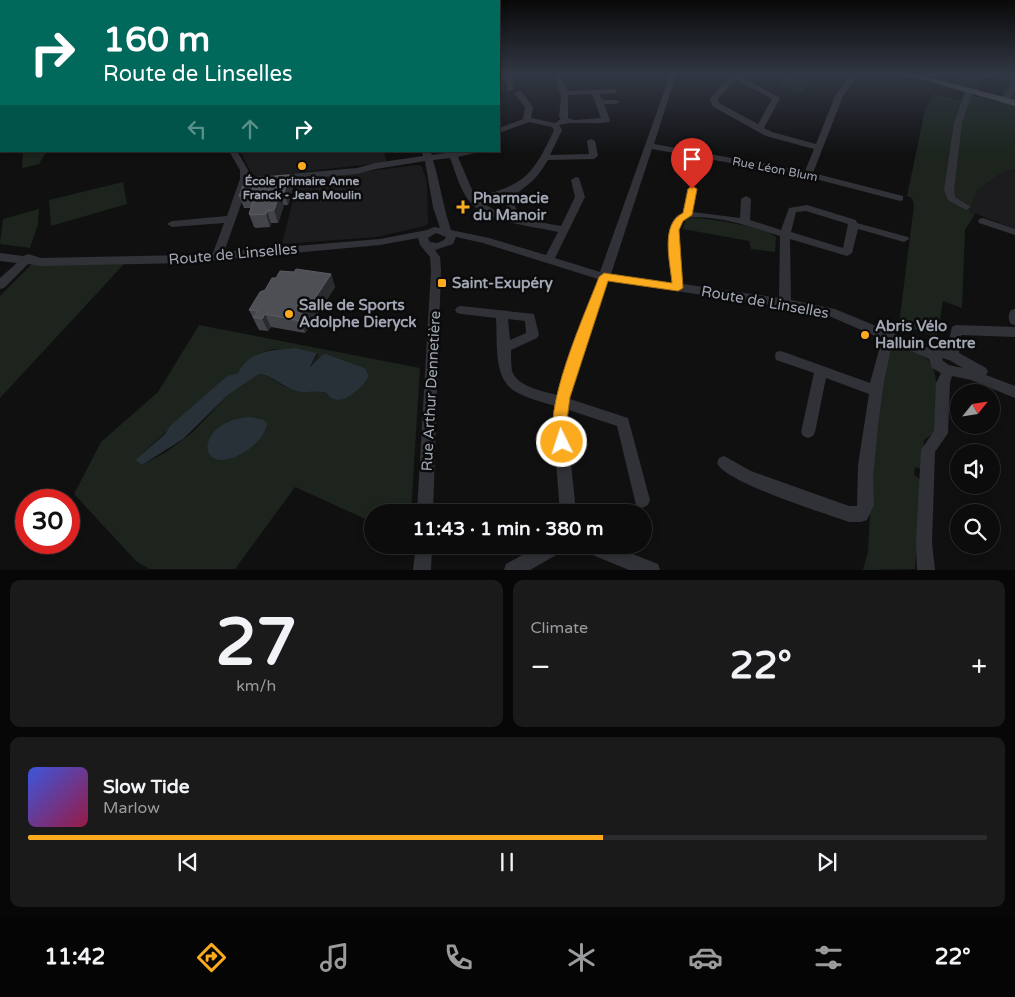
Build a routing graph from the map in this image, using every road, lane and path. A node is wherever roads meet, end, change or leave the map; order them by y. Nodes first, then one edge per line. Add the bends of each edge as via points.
1 (524, 102) edge
2 (564, 102) edge
3 (599, 102) joint
4 (616, 102) dead end
5 (665, 102) edge
6 (714, 102) edge
7 (775, 102) edge
8 (837, 102) edge
9 (965, 102) edge
10 (528, 120) junction
11 (565, 120) junction
12 (555, 125) junction
13 (759, 129) junction
14 (500, 131) edge
15 (590, 141) dead end
16 (650, 146) junction
17 (818, 148) junction
18 (234, 152) edge
19 (474, 152) edge
20 (427, 155) edge
21 (453, 156) junction
22 (545, 158) junction
23 (808, 174) junction
24 (254, 180) junction
25 (576, 180) dead end
26 (520, 186) junction
27 (692, 189) dead end
28 (900, 198) dead end
29 (746, 199) dead end
30 (474, 200) junction
31 (438, 207) junction
32 (966, 207) dead end
33 (687, 215) junction
34 (231, 219) junction
35 (525, 221) junction
36 (983, 221) dead end
37 (745, 222) junction
38 (172, 224) dead end
39 (854, 225) junction
40 (564, 230) junction
41 (447, 231) junction
42 (1015, 232) edge
43 (785, 234) junction
44 (426, 239) junction
45 (904, 239) dead end
46 (446, 245) junction
47 (501, 245) junction
48 (0, 252) edge
49 (217, 256) junction
50 (0, 257) edge
51 (27, 258) junction
52 (549, 260) junction
53 (436, 270) junction
54 (604, 277) junction
55 (0, 285) edge
56 (678, 288) junction
57 (785, 303) junction
58 (461, 310) dead end
59 (1015, 313) edge
60 (502, 314) junction
61 (1015, 321) edge
62 (1015, 332) edge
63 (890, 336) junction
64 (504, 348) junction
65 (780, 356) dead end
66 (955, 365) junction
67 (821, 370) junction
68 (1015, 386) edge
69 (877, 390) junction
70 (1015, 392) edge
71 (562, 402) junction
72 (808, 432) dead end
73 (724, 463) dead end
74 (642, 500) dead end
75 (425, 504) edge
76 (567, 504) edge
77 (423, 554) edge
78 (541, 554) edge
79 (612, 554) edge
80 (422, 570) edge
81 (512, 570) edge
82 (652, 570) edge
83 (926, 570) edge

1 - 10 street via 529,107
2 - 11 street
3 - 4 street
3 - 11 street via 606,120
5 - 16 street
6 - 13 street
7 - 13 street
8 - 17 street
9 - 32 street via 958,123 948,190 952,199
10 - 12 street
10 - 14 street
11 - 12 street
12 - 22 street via 558,130
13 - 17 street
15 - 22 street via 594,156
16 - 23 street, Rue Léon Blum
16 - 54 street
17 - 23 street
18 - 24 street via 244,171
19 - 21 street
20 - 21 street
20 - 24 street via 348,172
20 - 31 street
21 - 30 street
22 - 26 street via 537,173
23 - 28 street, Rue Léon Blum
24 - 34 street
25 - 40 street via 580,197
26 - 30 street
26 - 35 street via 513,195 511,208
27 - 33 street
29 - 37 street
30 - 35 street via 492,213
31 - 41 street
31 - 44 street
33 - 37 street
33 - 56 street via 678,219 674,230
34 - 38 street
34 - 49 street
35 - 40 street
36 - 42 street
37 - 43 street
39 - 43 street via 846,219 799,208 791,211
39 - 43 street via 847,253
39 - 45 street
40 - 52 street
41 - 44 street via 437,229
41 - 46 street via 451,238
41 - 47 street, Route de Linselles
43 - 57 street
44 - 46 street via 436,248
44 - 49 street, Route de Linselles
44 - 53 street, Rue Arthur Dennetière via 434,255
46 - 47 street, Route de Linselles via 468,241
46 - 53 street, Rue Arthur Dennetière
47 - 52 street, Route de Linselles
48 - 51 street, Route de Linselles
49 - 51 street, Route de Linselles via 151,260
50 - 51 street, Route de Linselles
51 - 55 street
52 - 54 street, Route de Linselles
53 - 75 street, Rue Arthur Dennetière
54 - 56 street, Route de Linselles
54 - 71 street
56 - 57 street, Route de Linselles
57 - 63 street, Route de Linselles via 836,314
58 - 60 street
59 - 61 street
60 - 64 street
60 - 64 street via 530,317 533,335
62 - 66 street via 954,332
63 - 66 street, Route de Linselles via 935,356 937,364
63 - 69 street via 884,345
64 - 71 street via 507,374 514,384 524,391
65 - 67 street
66 - 68 street
66 - 70 street
66 - 83 street via 943,383 941,433 929,446 924,543
67 - 69 street
67 - 72 street
69 - 73 street via 865,478 865,508 861,514 849,514 746,477
71 - 74 street via 623,422
71 - 76 street via 560,425
77 - 80 street
78 - 81 street
79 - 82 street

